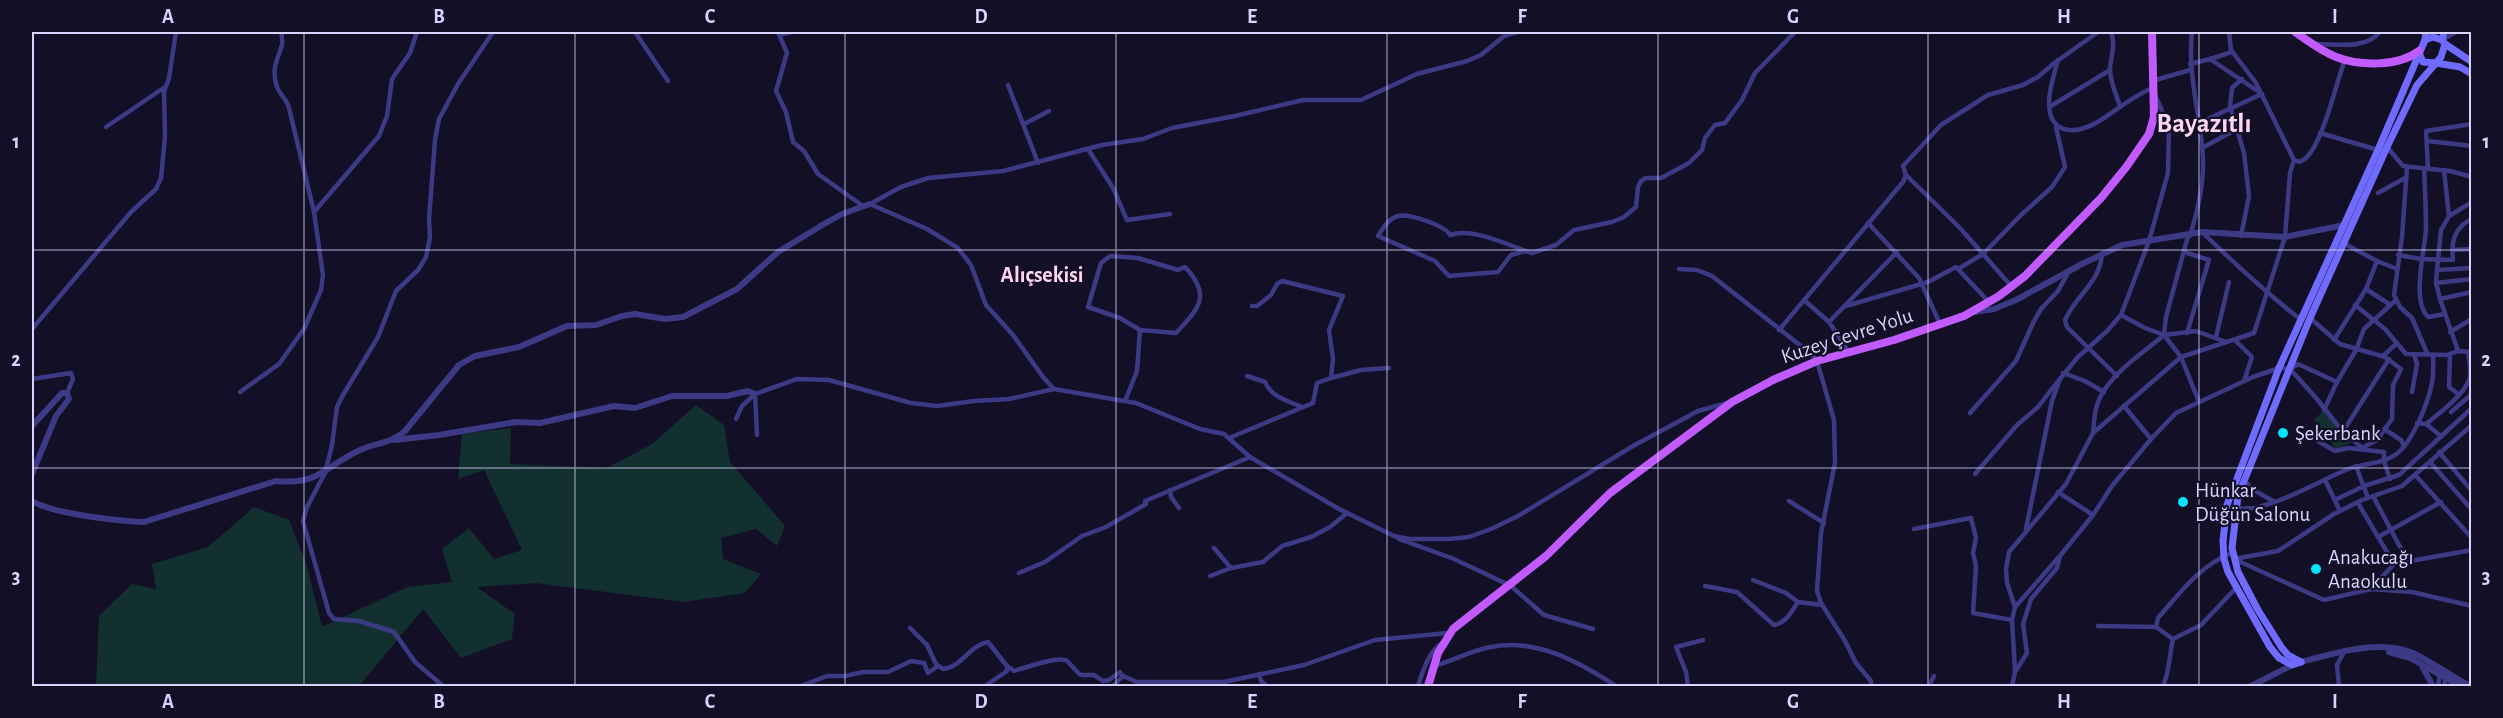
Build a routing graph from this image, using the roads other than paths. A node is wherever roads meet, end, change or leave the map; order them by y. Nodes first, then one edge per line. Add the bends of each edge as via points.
1 (176, 32) edge
2 (282, 32) edge
3 (417, 32) edge
4 (493, 32) edge
5 (635, 32) edge
6 (791, 32) edge
7 (1517, 32) edge
8 (1795, 32) edge
9 (2098, 32) edge
10 (2111, 32) edge
11 (2152, 32) edge
12 (2192, 32) edge
13 (2229, 32) edge
14 (2295, 32) edge
15 (2380, 32) edge
16 (2426, 32) edge
17 (2444, 32) edge
18 (2456, 32) edge
19 (779, 33) edge
20 (2425, 40) junction
21 (2444, 42) junction
22 (2313, 44) junction
23 (2419, 51) junction
24 (2232, 52) junction
25 (2210, 59) junction
26 (2058, 60) junction
27 (2345, 60) junction
28 (2472, 62) edge
29 (2436, 63) junction
30 (2190, 67) junction
31 (2110, 70) junction
32 (2472, 74) edge
33 (2242, 79) junction
34 (668, 81) dead end
35 (1008, 85) dead end
36 (2152, 85) junction
37 (165, 87) junction
38 (2262, 94) junction
39 (2051, 105) junction
40 (2120, 106) junction
41 (2231, 110) junction
42 (1049, 111) dead end
43 (2199, 123) junction
44 (1024, 124) junction
45 (2472, 124) edge
46 (2056, 126) junction
47 (106, 127) dead end
48 (2169, 127) junction
49 (2237, 129) junction
50 (2320, 133) junction
51 (2427, 141) junction
52 (2387, 147) junction
53 (2472, 147) edge
54 (2202, 148) junction
55 (1088, 149) junction
56 (2378, 150) junction
57 (2294, 160) junction
58 (1038, 163) junction
59 (2407, 167) junction
60 (2426, 168) junction
61 (2444, 170) junction
62 (1906, 175) junction
63 (2472, 177) edge
64 (2405, 178) junction
65 (2378, 193) dead end
66 (2472, 202) edge
67 (867, 205) junction
68 (314, 212) junction
69 (1170, 214) dead end
70 (2449, 216) junction
71 (2472, 219) edge
72 (1868, 223) junction
73 (2344, 225) junction
74 (2202, 232) junction
75 (2189, 236) junction
76 (2241, 236) junction
77 (2285, 237) junction
78 (2149, 241) junction
79 (2345, 244) junction
80 (2472, 249) edge
81 (2452, 250) junction
82 (1525, 251) junction
83 (1897, 252) junction
84 (2184, 252) junction
85 (1983, 254) junction
86 (2102, 254) junction
87 (2398, 255) junction
88 (2421, 259) junction
89 (2439, 260) junction
90 (2377, 261) junction
91 (2472, 268) edge
92 (1679, 269) dead end
93 (1958, 269) junction
94 (2397, 269) junction
95 (2437, 270) junction
96 (2069, 271) junction
97 (2472, 279) edge
98 (2229, 282) dead end
99 (2436, 283) junction
100 (1923, 284) junction
101 (2012, 287) junction
102 (2366, 289) junction
103 (2472, 292) edge
104 (2266, 293) junction
105 (2439, 298) junction
106 (1804, 300) junction
107 (2396, 300) junction
108 (1989, 302) junction
109 (2389, 304) junction
110 (2355, 305) junction
111 (1252, 306) dead end
112 (1846, 306) junction
113 (1973, 312) junction
114 (2445, 314) junction
115 (2121, 315) junction
116 (2310, 318) junction
117 (2300, 319) junction
118 (2372, 321) junction
119 (2471, 321) edge
120 (1829, 322) junction
121 (1940, 325) junction
122 (32, 329) edge
123 (1140, 330) junction
124 (1779, 330) junction
125 (2450, 332) junction
126 (2187, 333) junction
127 (2164, 335) junction
128 (2216, 337) junction
129 (2235, 340) junction
130 (2334, 340) junction
131 (2226, 342) junction
132 (2397, 343) junction
133 (2089, 347) junction
134 (2356, 350) junction
135 (1848, 351) junction
136 (2458, 351) junction
137 (2470, 351) edge
138 (2414, 354) junction
139 (2430, 354) junction
140 (2450, 355) junction
141 (2383, 356) junction
142 (2181, 357) junction
143 (2388, 359) junction
144 (1817, 361) junction
145 (1389, 368) dead end
146 (2279, 368) junction
147 (2290, 369) junction
148 (2063, 373) junction
149 (1247, 376) dead end
150 (2117, 376) junction
151 (1331, 378) junction
152 (32, 379) edge
153 (2060, 379) junction
154 (2244, 381) junction
155 (2337, 382) junction
156 (2470, 382) edge
157 (1054, 389) junction
158 (2412, 392) dead end
159 (67, 393) junction
160 (240, 393) dead end
161 (2104, 393) junction
162 (755, 394) junction
163 (2458, 394) junction
164 (2472, 394) edge
165 (1125, 401) junction
166 (1732, 402) junction
167 (2199, 402) junction
168 (2124, 406) junction
169 (1302, 407) junction
170 (2472, 408) edge
171 (2324, 410) junction
172 (2451, 412) dead end
173 (1970, 413) dead end
174 (736, 419) dead end
175 (2417, 423) junction
176 (2426, 424) junction
177 (2472, 425) edge
178 (32, 426) edge
179 (2384, 429) junction
180 (2344, 430) junction
181 (2093, 433) junction
182 (757, 435) dead end
183 (2441, 436) junction
184 (1229, 438) junction
185 (2151, 439) junction
186 (394, 440) junction
187 (2316, 440) dead end
188 (2404, 446) junction
189 (2362, 448) junction
190 (2439, 452) junction
191 (1250, 457) junction
192 (2384, 461) junction
193 (2430, 462) junction
194 (2356, 466) junction
195 (325, 473) junction
196 (32, 474) edge
197 (1975, 474) dead end
198 (2416, 476) junction
199 (2390, 479) junction
200 (2244, 480) junction
201 (2325, 480) junction
202 (2364, 486) junction
203 (1170, 490) junction
204 (2472, 490) edge
205 (2058, 492) junction
206 (2371, 497) junction
207 (2335, 500) junction
208 (32, 501) edge
209 (1789, 501) dead end
210 (2275, 502) junction
211 (2358, 502) junction
212 (2441, 502) junction
213 (1179, 508) dead end
214 (2235, 509) junction
215 (2472, 510) edge
216 (2340, 511) junction
217 (1347, 513) junction
218 (2093, 515) junction
219 (1824, 523) junction
220 (1914, 529) dead end
221 (2392, 530) junction
222 (2025, 532) junction
223 (1394, 536) junction
224 (2378, 537) junction
225 (2472, 538) edge
226 (1214, 548) dead end
227 (2472, 550) edge
228 (2060, 556) junction
229 (2224, 556) junction
230 (2233, 556) junction
231 (2408, 562) junction
232 (2394, 564) junction
233 (1232, 568) junction
234 (1019, 573) dead end
235 (1210, 576) dead end
236 (1753, 580) dead end
237 (1511, 586) junction
238 (1705, 586) dead end
239 (2236, 588) junction
240 (2371, 589) junction
241 (1798, 602) junction
242 (1822, 605) junction
243 (2472, 606) edge
244 (2015, 607) junction
245 (2012, 620) junction
246 (2098, 626) dead end
247 (2156, 627) junction
248 (910, 628) dead end
249 (1593, 629) dead end
250 (1448, 633) junction
251 (2173, 639) junction
252 (1702, 640) dead end
253 (1443, 642) junction
254 (2377, 648) junction
255 (2345, 651) junction
256 (2301, 662) junction
257 (2419, 663) junction
258 (2292, 665) junction
259 (938, 666) junction
260 (1007, 666) junction
261 (1434, 666) junction
262 (2016, 672) junction
263 (1259, 674) junction
264 (1122, 675) junction
265 (1934, 676) dead end
266 (2444, 678) edge
267 (1195, 685) edge
268 (2470, 686) edge
269 (443, 687) edge
270 (801, 687) edge
271 (985, 687) edge
272 (1113, 687) edge
273 (1267, 687) edge
274 (1418, 687) edge
275 (1428, 687) edge
276 (1616, 687) edge
277 (1688, 687) edge
278 (1871, 687) edge
279 (1929, 687) edge
280 (2012, 687) edge
281 (2163, 687) edge
282 (2251, 687) edge
283 (2339, 687) edge
284 (2433, 687) edge
285 (2438, 687) edge
286 (2460, 687) edge

1 - 37 street
2 - 68 street via 275,77 287,100
3 - 68 street via 410,53 392,79 380,136
4 - 195 street via 439,119 429,249 423,264 396,291 378,338 337,406
5 - 34 street
6 - 19 street
7 - 55 street via 1504,36 1481,55 1417,74 1361,100 1303,100
8 - 82 street via 1755,73 1742,100 1725,123 1715,125 1702,150 1689,163 1661,178 1641,181 1636,207 1624,217 1574,230 1545,250 1532,254
9 - 26 street
10 - 31 street via 2114,45
11 - 36 main road, Kuzey Çevre Yolu
12 - 30 street
13 - 24 street
14 - 22 main road
15 - 22 street via 2361,44
16 - 20 main road
17 - 21 main road
18 - 21 street
19 - 67 street via 787,53 776,91 793,142 818,174
20 - 21 main road via 2433,37
20 - 23 main road
21 - 28 main road
21 - 29 main road via 2444,51
22 - 27 main road
23 - 27 main road via 2397,61
23 - 29 main road via 2423,62
23 - 56 main road
24 - 25 street
24 - 38 street
25 - 30 street
25 - 33 street
26 - 39 street
26 - 62 street via 2038,77 1988,95 1941,125 1903,166
27 - 50 street
29 - 32 main road via 2460,67
29 - 52 main road via 2417,85
30 - 36 street
30 - 43 street
31 - 39 street
31 - 40 street
33 - 38 street
33 - 41 street via 2232,88
35 - 44 street
36 - 40 street
36 - 48 street
36 - 101 main road, Kuzey Çevre Yolu via 2154,117 2137,153 2082,219
37 - 47 street
37 - 122 street via 165,137 161,178 156,189 131,212
38 - 41 street
38 - 57 street
39 - 46 street
40 - 46 street via 2078,130
41 - 43 street
41 - 49 street
42 - 44 street
43 - 48 street
43 - 54 street
44 - 58 street
45 - 51 street via 2427,131
46 - 85 street via 2065,167 2052,187
48 - 78 street via 2168,173
49 - 54 street
49 - 76 street via 2249,196
50 - 56 street
50 - 57 street via 2309,157
51 - 53 street
51 - 60 street
52 - 59 street
52 - 79 main road
54 - 75 street via 2201,194
55 - 58 street
55 - 69 street via 1113,188 1126,220
56 - 73 main road
57 - 77 street
58 - 67 street via 1003,171 928,178
59 - 60 street
59 - 64 street
60 - 61 street
60 - 88 street via 2426,233
61 - 63 street
61 - 70 street
62 - 72 street
62 - 85 street
64 - 65 street
64 - 87 street
66 - 70 street
67 - 157 street via 927,229 958,248 971,265 986,305
67 - 186 street via 842,214 778,252 737,289 683,317 665,319 635,314 596,325 567,326 519,347 475,356 459,365
68 - 160 street via 323,275 315,308 279,364
70 - 89 street via 2441,230
71 - 81 street via 2457,230
72 - 83 street
72 - 106 street
73 - 77 street
73 - 117 main road
74 - 75 street
74 - 76 street
74 - 104 street
75 - 78 street
75 - 84 street
76 - 77 street
77 - 104 street
78 - 86 street via 2122,245
78 - 115 street
79 - 90 street
79 - 116 main road
80 - 81 street
81 - 89 street via 2453,260
82 - 82 street via 1467,233 1450,236 1448,231 1412,216 1399,216 1385,224 1378,236 1434,261 1449,276 1498,272 1511,255
83 - 100 street
83 - 112 street
84 - 126 street via 2209,260
84 - 127 street
85 - 93 street
85 - 101 street
86 - 96 street
86 - 133 street via 2100,270 2065,320 2067,327
87 - 88 street
87 - 94 street
88 - 89 street
88 - 114 street via 2424,314
89 - 95 street
90 - 94 street
90 - 102 street
91 - 95 street
92 - 124 street via 1712,276
93 - 100 street
93 - 108 street
94 - 107 street
95 - 99 street
96 - 113 street via 2005,304
96 - 173 street via 2034,321 2016,361
97 - 99 street
98 - 128 street
99 - 105 street
100 - 112 street
100 - 121 street
101 - 108 main road, Kuzey Çevre Yolu
102 - 109 street
102 - 110 street
103 - 105 street
104 - 117 street
104 - 129 street via 2254,333
105 - 114 street
106 - 120 street
106 - 124 street
107 - 109 street
107 - 139 street via 2412,318
108 - 113 main road, Kuzey Çevre Yolu
109 - 118 street
110 - 118 street
110 - 130 street
111 - 151 street via 1271,295 1282,281 1342,297 1329,330
112 - 120 street
113 - 121 main road, Kuzey Çevre Yolu
114 - 125 street
115 - 127 street
115 - 133 street
116 - 130 street
116 - 147 main road
117 - 146 main road
118 - 132 street
118 - 134 street via 2364,329
119 - 125 street
120 - 135 street
121 - 135 main road, Kuzey Çevre Yolu
123 - 123 street via 1088,307 1101,263 1110,256 1138,258 1178,270 1185,267 1194,277 1201,297 1198,307 1176,333
123 - 165 street via 1137,371
124 - 144 street
125 - 136 street
126 - 127 street
126 - 128 street via 2196,331
127 - 142 street
127 - 150 street
128 - 131 street
129 - 131 street
129 - 154 street via 2252,357
130 - 134 street
131 - 142 street
132 - 138 street via 2406,354
132 - 141 street
133 - 148 street
133 - 150 street
134 - 141 street
134 - 155 street
135 - 144 main road, Kuzey Çevre Yolu
136 - 137 street
136 - 140 street
137 - 156 street
138 - 139 street
138 - 158 street via 2417,364
139 - 140 street
139 - 175 street via 2433,381
140 - 163 street via 2449,387
141 - 143 street
142 - 167 street
142 - 168 street
143 - 179 street via 2401,369 2393,385 2392,419
143 - 180 street
144 - 166 main road, Kuzey Çevre Yolu
144 - 219 street via 1834,420 1835,463
145 - 151 street
146 - 147 street
146 - 154 street
146 - 229 main road via 2227,505
147 - 155 street via 2298,364
147 - 171 street
147 - 200 main road
148 - 153 street
148 - 161 street
149 - 169 street via 1265,382 1273,394
150 - 161 street
151 - 169 street via 1317,383 1315,401
152 - 159 street via 71,373 73,379
153 - 197 street
153 - 222 street
154 - 167 street
155 - 171 street
156 - 163 street
157 - 162 street via 1009,399 937,406 911,403 829,380 797,379
157 - 165 street
159 - 178 street via 62,393
159 - 196 street via 69,399 56,416
161 - 181 street via 2097,404
162 - 174 street via 742,406
162 - 182 street
162 - 186 street via 748,391 727,396 672,396 635,408 614,406 540,423 516,422
163 - 176 street
164 - 172 street
165 - 184 street
166 - 223 street via 1698,411 1491,529 1449,539
166 - 237 main road, Kuzey Çevre Yolu via 1610,493
167 - 185 street via 2176,412
168 - 181 street
168 - 185 street
169 - 184 street
170 - 183 street
171 - 180 street
175 - 176 street
175 - 188 street
176 - 183 street
177 - 190 street
179 - 188 street
179 - 189 street via 2377,440
180 - 189 street
181 - 205 street
183 - 199 street via 2408,468
184 - 191 street
185 - 218 street
186 - 195 street via 361,449
187 - 189 street via 2335,451
188 - 192 street
189 - 192 street via 2384,452
190 - 193 street
190 - 204 street
191 - 203 street
191 - 217 street
192 - 194 street
192 - 199 street
193 - 198 street
193 - 215 street
194 - 201 street
194 - 202 street
195 - 208 street via 300,481 276,481 144,522 40,506
195 - 269 street via 312,494 303,521 328,613 334,619 359,621 394,632 415,662
198 - 206 street via 2402,486
198 - 212 street
199 - 202 street
200 - 210 street
200 - 214 main road
201 - 207 street
201 - 210 street
202 - 206 street
202 - 207 street
203 - 213 street
203 - 234 street
205 - 218 street
205 - 222 street
206 - 211 street
206 - 221 street
207 - 216 street
209 - 219 street
210 - 214 street
211 - 216 street
211 - 224 street
212 - 221 street
212 - 225 street
214 - 230 main road
216 - 230 street via 2278,551
217 - 223 street
217 - 233 street via 1330,527 1282,546 1263,561
218 - 228 street
219 - 242 street via 1816,582
220 - 245 street via 1971,518 1976,538 1973,613
221 - 224 street
221 - 231 street
222 - 244 street via 2006,560 2007,583
223 - 237 street
224 - 232 street
226 - 233 street
227 - 231 street
228 - 244 street
228 - 262 street via 2057,568 2027,606 2023,624 2027,653
229 - 230 street
229 - 239 main road
229 - 247 street via 2197,573 2158,618
230 - 240 street via 2324,600
230 - 256 main road via 2244,586 2273,635 2288,655
231 - 232 street
232 - 240 street
233 - 235 street
236 - 241 street
237 - 249 street via 1544,615
237 - 250 main road, Kuzey Çevre Yolu
238 - 241 street via 1737,592 1774,625 1789,616
239 - 251 street via 2201,625
239 - 258 main road via 2270,647
240 - 243 street via 2412,592
241 - 242 street
242 - 278 street via 1871,681
244 - 245 street
245 - 262 street
246 - 247 street
247 - 251 street
248 - 259 street via 927,645
250 - 253 main road, Kuzey Çevre Yolu
250 - 263 street via 1375,639 1304,665
251 - 281 street via 2170,669
252 - 277 street via 1676,647
253 - 261 main road, Kuzey Çevre Yolu
253 - 274 street via 1436,646
254 - 255 street
254 - 257 street
254 - 266 street via 2414,654
255 - 256 street
255 - 283 street via 2337,665
256 - 258 main road
257 - 266 street
257 - 284 street
258 - 282 street
259 - 260 street via 951,668 986,642
259 - 270 street via 928,673 924,663 911,661 888,672 826,676
260 - 264 street via 1014,671 1064,659 1083,676 1092,674 1106,681 1120,672
260 - 271 street via 1007,671
261 - 275 main road, Kuzey Çevre Yolu
261 - 276 street via 1488,647 1512,646 1548,651 1573,660
262 - 280 street
263 - 267 street
263 - 273 street
264 - 267 street via 1134,682
264 - 272 street
265 - 279 street
266 - 268 street
266 - 285 street
266 - 286 street

